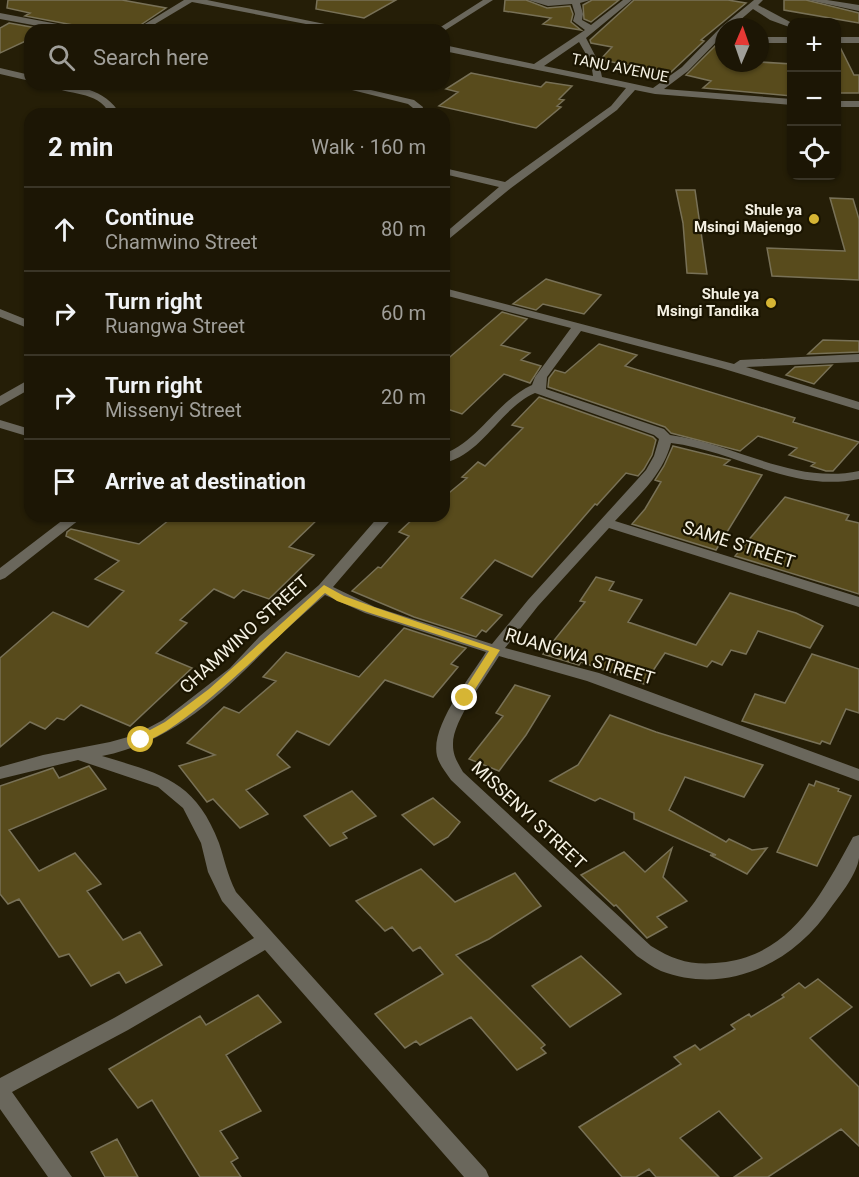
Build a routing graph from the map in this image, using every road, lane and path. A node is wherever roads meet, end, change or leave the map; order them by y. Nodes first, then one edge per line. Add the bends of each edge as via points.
1 (192, 0) edge
2 (489, 0) edge
3 (532, 0) edge
4 (586, 0) edge
5 (812, 0) edge
6 (574, 1) edge
7 (623, 1) edge
8 (756, 2) edge
9 (859, 8) edge
10 (0, 16) edge
11 (737, 18) edge
12 (42, 24) edge
13 (150, 24) edge
14 (318, 24) edge
15 (450, 24) edge
16 (787, 24) edge
17 (590, 30) junction
18 (581, 37) junction
19 (841, 39) edge
20 (769, 40) edge
21 (787, 40) edge
22 (859, 40) edge
23 (715, 43) edge
24 (450, 49) edge
25 (537, 66) junction
26 (1, 72) edge
27 (24, 77) edge
28 (598, 80) junction
29 (632, 87) junction
30 (74, 90) edge
31 (359, 90) edge
32 (656, 91) junction
33 (787, 102) edge
34 (841, 104) edge
35 (859, 104) edge
36 (112, 108) edge
37 (418, 108) edge
38 (450, 172) edge
39 (507, 186) junction
40 (450, 235) edge
41 (450, 293) edge
42 (0, 313) edge
43 (24, 323) edge
44 (578, 328) junction
45 (859, 358) edge
46 (725, 365) junction
47 (24, 387) edge
48 (538, 387) junction
49 (0, 402) edge
50 (859, 406) edge
51 (0, 424) edge
52 (24, 431) edge
53 (666, 438) junction
54 (450, 456) edge
55 (859, 475) edge
56 (68, 522) edge
57 (382, 522) edge
58 (607, 524) junction
59 (0, 575) edge
60 (324, 588) junction
61 (859, 602) edge
62 (495, 650) junction
63 (81, 755) junction
64 (0, 773) edge
65 (859, 775) edge
66 (859, 842) edge
67 (266, 940) junction
68 (0, 1090) edge
69 (61, 1177) edge
70 (478, 1177) edge

1 - 13 street
1 - 14 street
2 - 15 street
3 - 6 street via 540,4
4 - 6 street
5 - 9 street
6 - 17 street via 579,14 577,21
7 - 17 street
8 - 11 street
8 - 16 street via 773,18
10 - 12 street
17 - 18 street
18 - 25 street
18 - 28 street via 595,63
19 - 22 street
20 - 21 street
23 - 32 street
24 - 25 street, TANU AVENUE
25 - 28 street, TANU AVENUE
26 - 27 street
28 - 29 street, TANU AVENUE
29 - 32 street, TANU AVENUE
29 - 39 street via 614,108
30 - 36 street via 101,98
31 - 37 street via 411,102
32 - 33 street, TANU AVENUE
34 - 35 street
38 - 39 street
39 - 40 street
41 - 44 street
42 - 43 street
44 - 46 street
44 - 48 street via 541,377
45 - 46 street
46 - 50 street
47 - 49 street
48 - 53 street via 545,394 648,428
48 - 54 street via 525,392 462,450
51 - 52 street
53 - 55 street via 724,450 804,477 832,479
53 - 58 street, MISSENYI STREET via 652,472
56 - 59 street
57 - 60 street, CHAMWINO STREET
58 - 61 street, SAME STREET
58 - 62 street, MISSENYI STREET
60 - 62 street, RUANGWA STREET via 370,610
60 - 63 street, CHAMWINO STREET via 236,672 169,724 141,740
62 - 65 street, RUANGWA STREET via 593,677
62 - 66 street, MISSENYI STREET via 448,727 446,758 458,776 644,951 665,964 688,969 732,969 771,956 795,938 814,916
63 - 64 street, CHAMWINO STREET
63 - 67 street via 164,783 190,804 210,843 217,872 229,896
67 - 68 street
67 - 70 street
68 - 69 street

